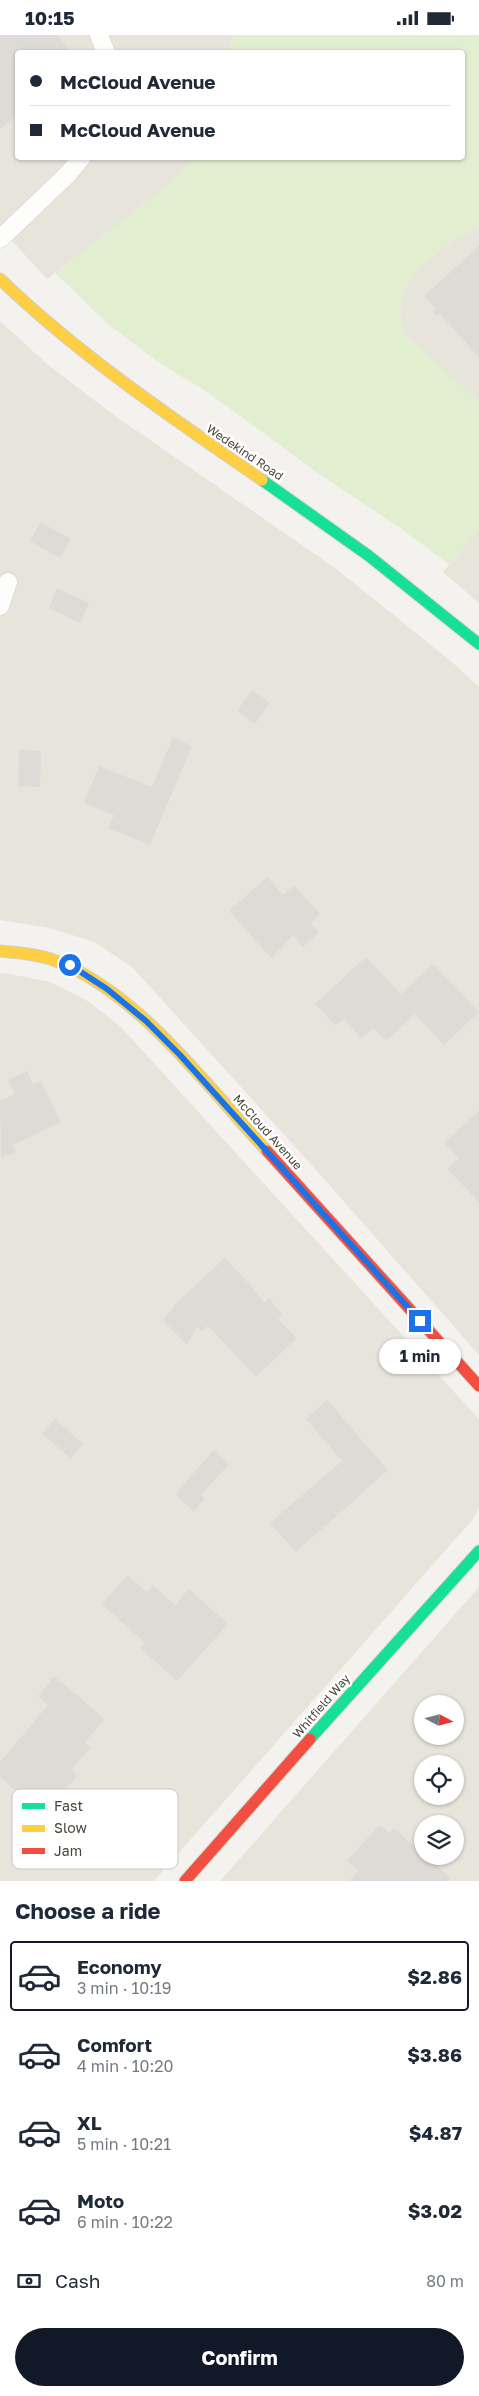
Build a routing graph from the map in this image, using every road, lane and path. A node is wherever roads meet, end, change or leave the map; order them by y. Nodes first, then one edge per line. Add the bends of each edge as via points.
1 (99, 35) edge
2 (105, 50) edge
3 (80, 160) edge
4 (0, 239) edge
5 (0, 279) edge
6 (8, 582) dead end
7 (0, 606) edge
8 (479, 643) edge
9 (0, 951) edge
10 (479, 1386) edge
11 (479, 1551) edge
12 (185, 1881) edge

1 - 2 lane
3 - 4 lane
5 - 8 street, Wedekind Road via 32,311 149,404 328,525 427,599
6 - 7 lane
9 - 10 street, McCloud Avenue via 33,954 70,965 107,989 146,1021
11 - 12 street, Whitfield Way

